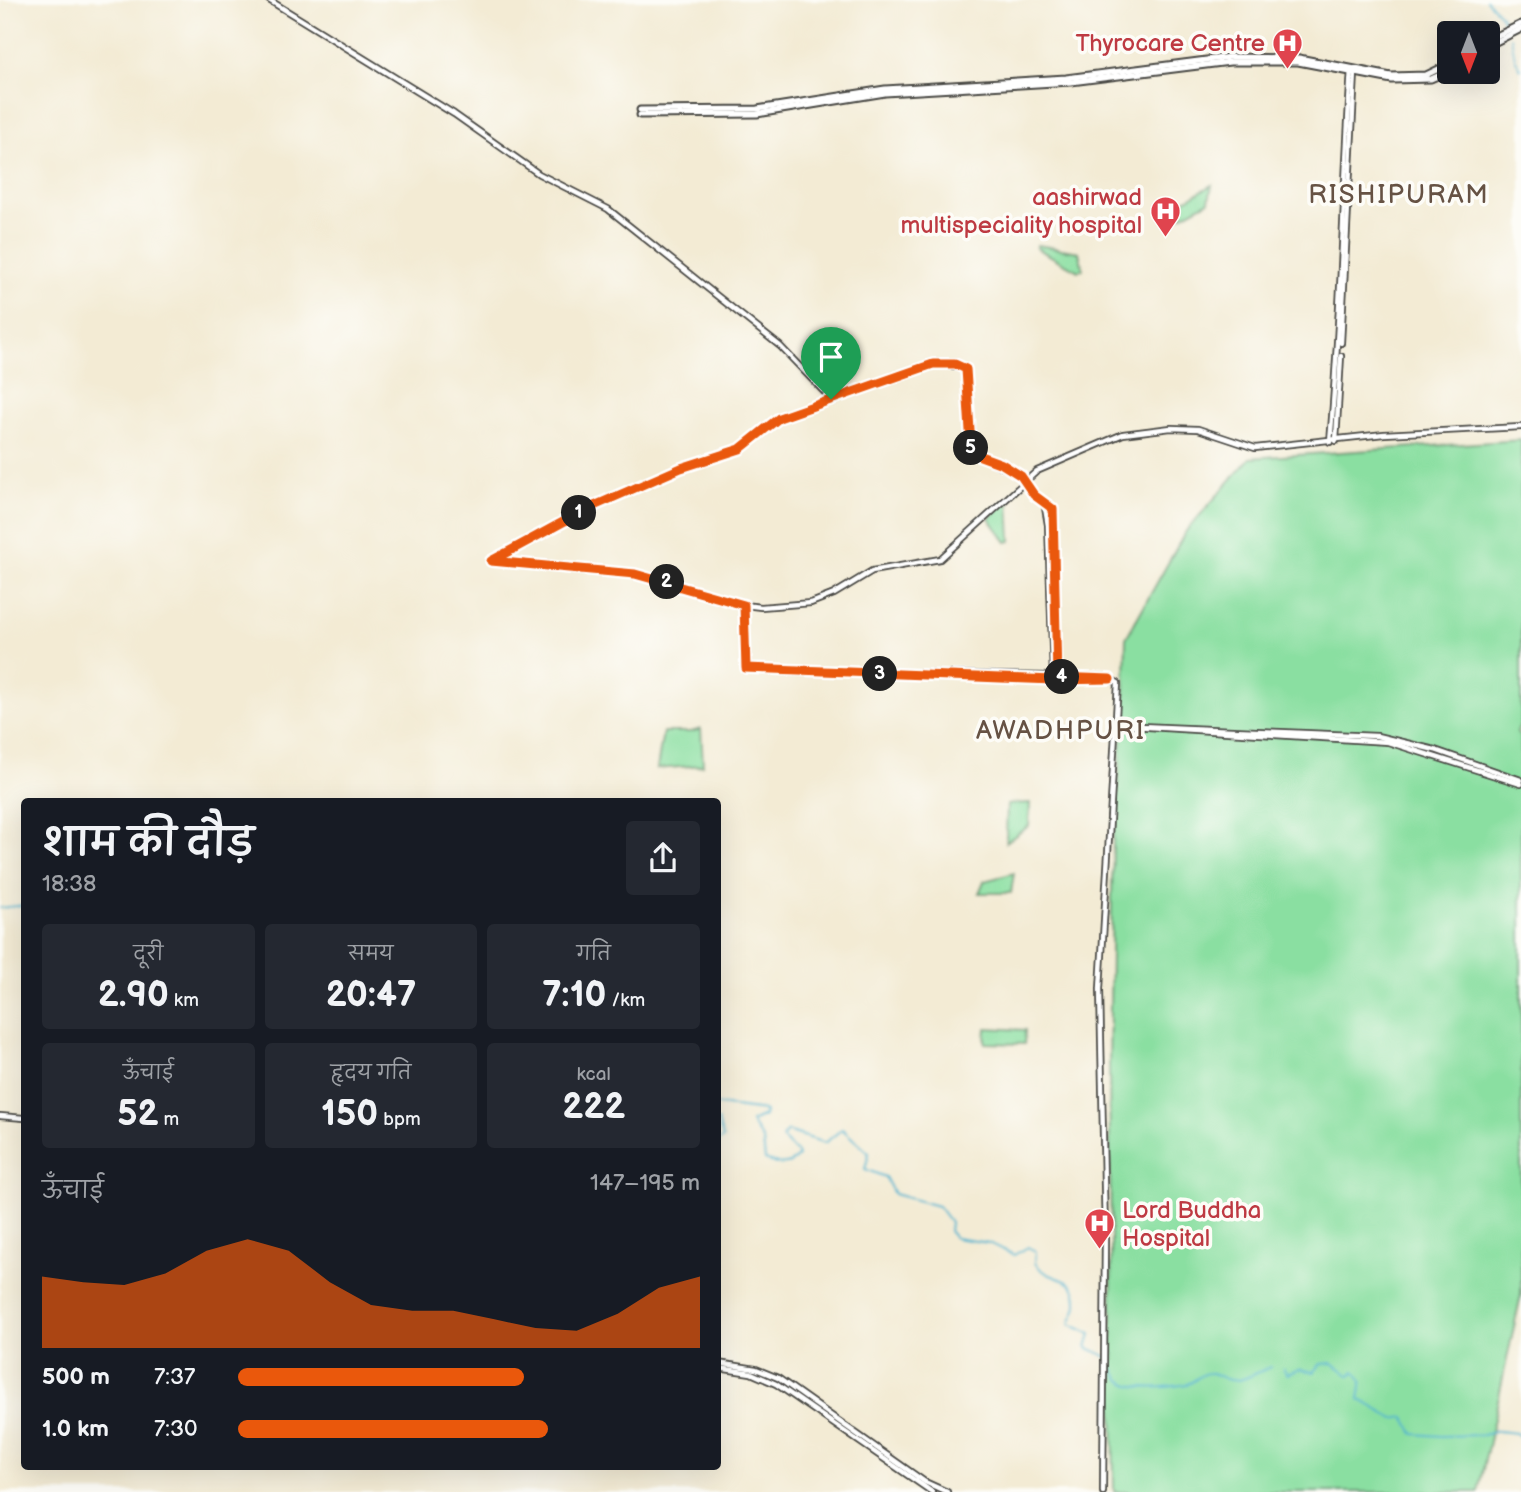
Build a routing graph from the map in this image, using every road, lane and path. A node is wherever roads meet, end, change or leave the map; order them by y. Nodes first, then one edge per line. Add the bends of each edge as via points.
1 (269, 0) edge
2 (1521, 27) edge
3 (1500, 35) edge
4 (1437, 69) edge
5 (1353, 70) junction
6 (1437, 75) edge
7 (640, 112) dead end
8 (831, 399) junction
9 (1521, 428) edge
10 (1333, 442) junction
11 (1026, 481) junction
12 (744, 605) junction
13 (1055, 678) junction
14 (1116, 725) junction
15 (1521, 782) edge
16 (0, 1116) edge
17 (21, 1118) edge
18 (721, 1366) edge
19 (721, 1367) edge
20 (932, 1492) edge
21 (947, 1492) edge
22 (1103, 1492) edge

1 - 8 street via 454,114 539,174 608,209 780,346
2 - 3 main road
4 - 5 main road via 1423,75 1386,76
5 - 6 main road via 1384,79
5 - 7 main road via 1298,62 1230,62 1071,82 885,93 757,114
5 - 10 street
8 - 11 street via 933,364 961,365 967,372 972,450
8 - 12 street via 779,418 740,449 681,468 587,509 491,561 635,574
9 - 10 street via 1384,434
10 - 11 street via 1255,448 1198,429 1171,428 1104,441 1041,469
11 - 12 street via 940,559 872,571 811,603
11 - 13 street via 1034,495 1053,509
12 - 13 street via 746,668
13 - 14 street via 1110,679 1118,684
14 - 15 street via 1377,736
14 - 22 street via 1110,775 1100,1051 1105,1227
16 - 17 street
18 - 21 street via 756,1369 778,1378 925,1482
19 - 20 street via 776,1384

